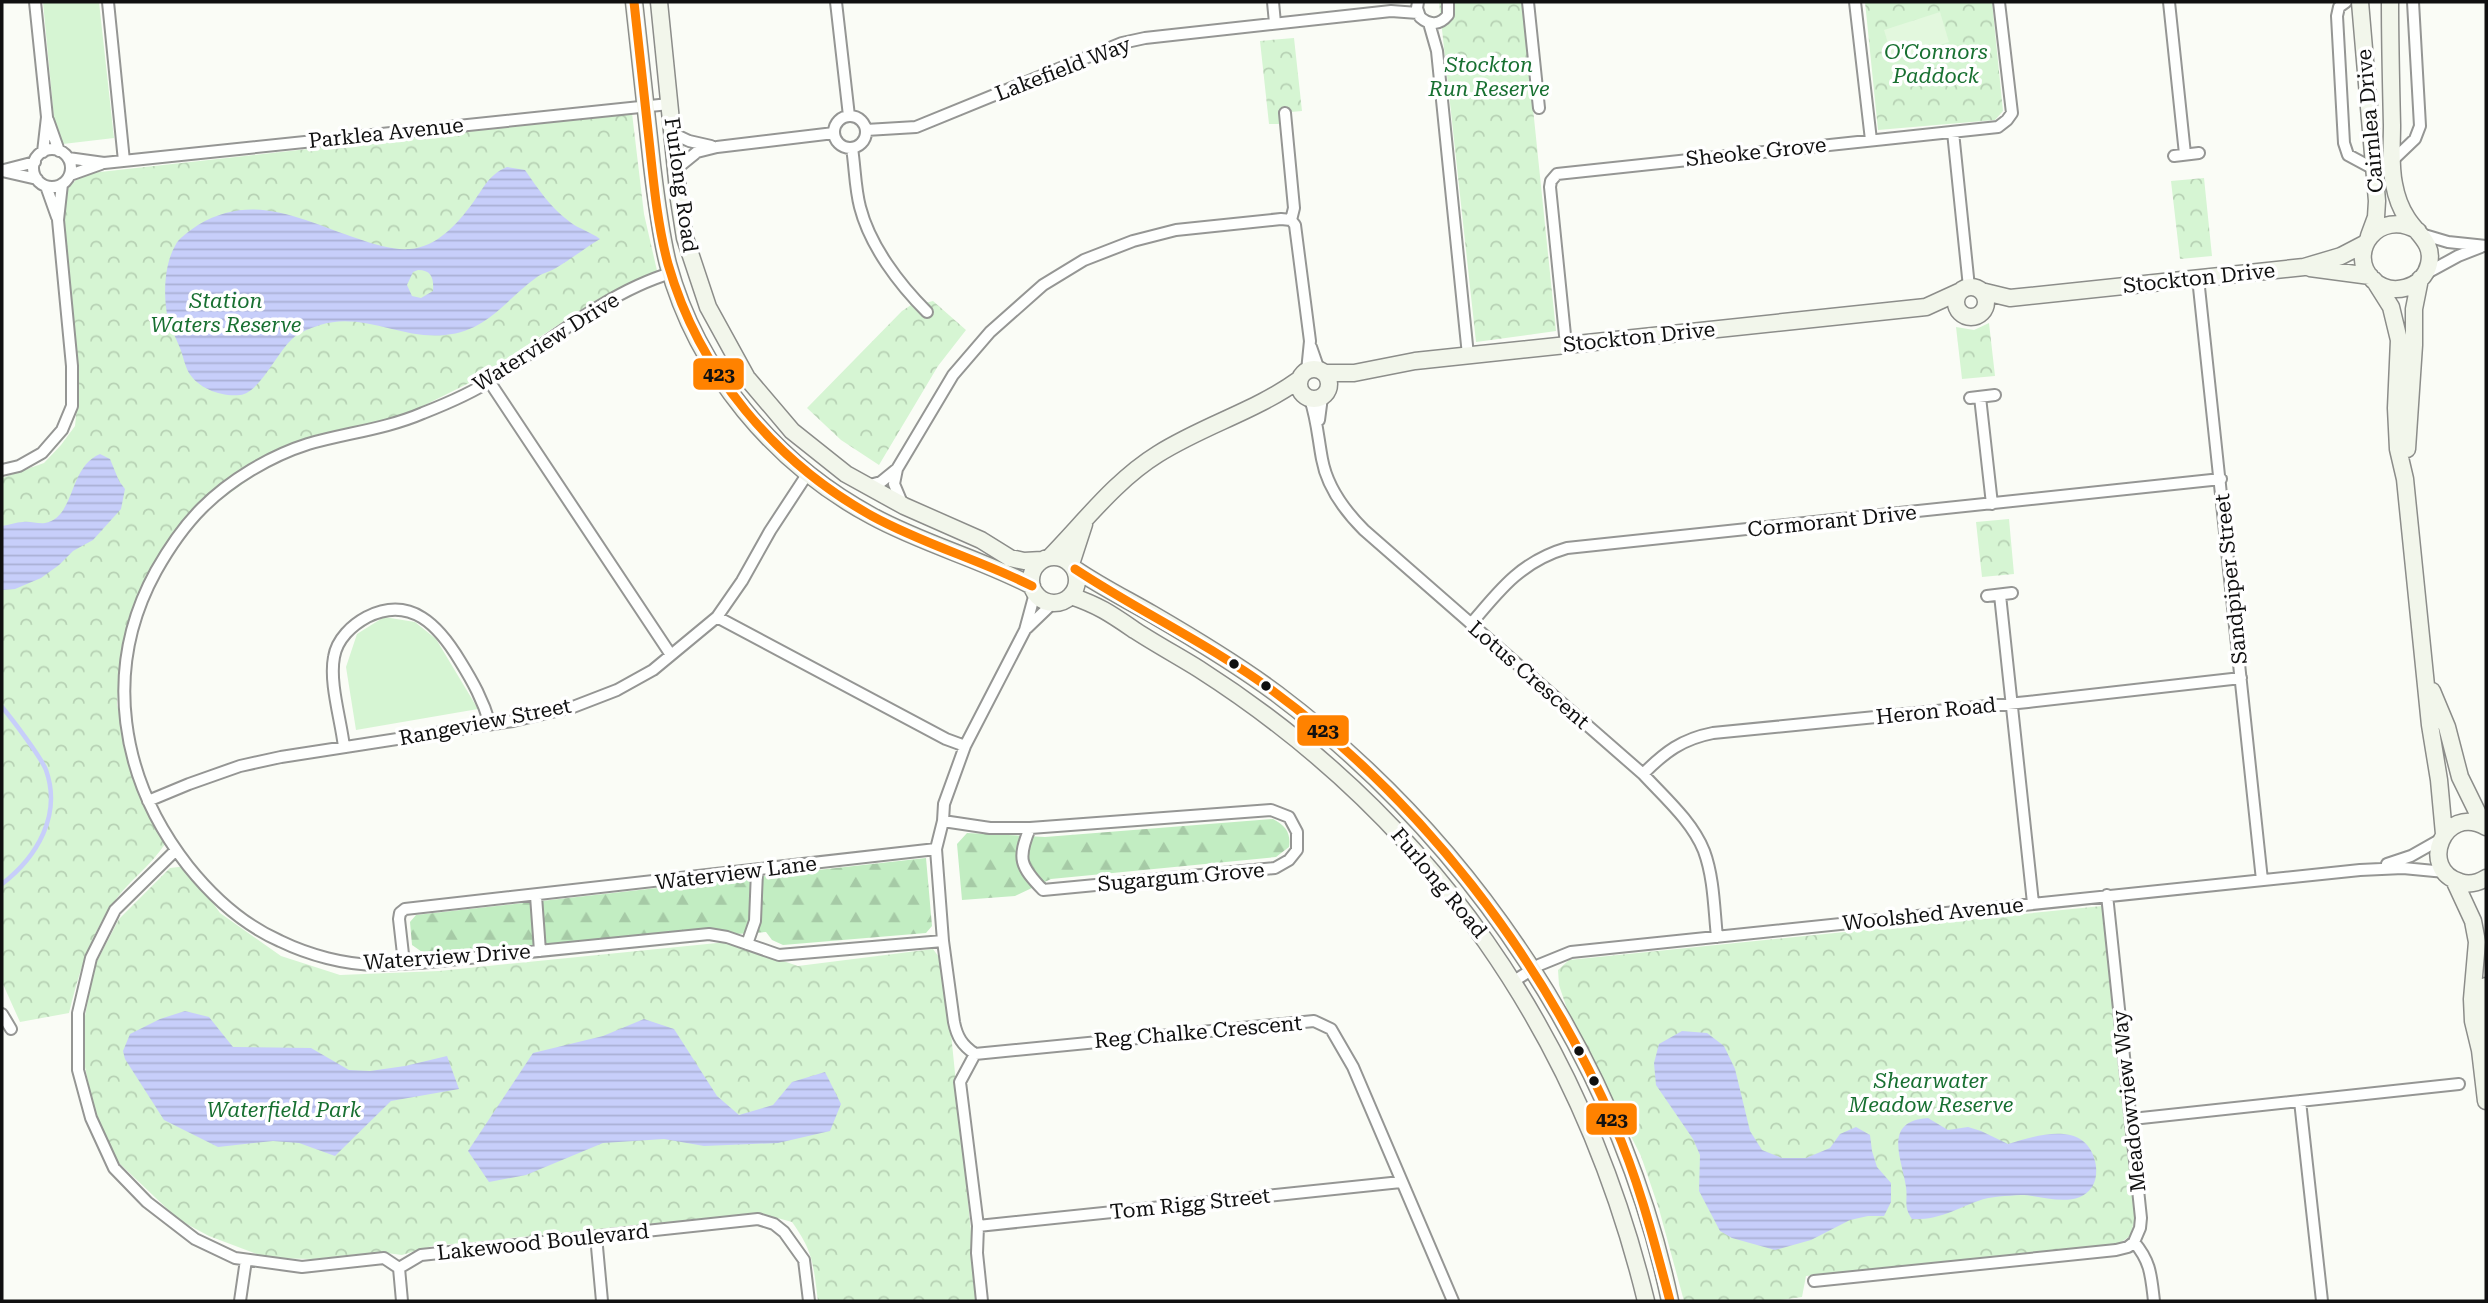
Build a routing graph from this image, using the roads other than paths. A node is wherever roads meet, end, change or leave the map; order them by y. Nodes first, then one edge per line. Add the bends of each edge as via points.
1 (35, 2) edge
2 (108, 2) edge
3 (634, 2) edge
4 (659, 2) edge
5 (836, 2) edge
6 (1273, 2) edge
7 (1448, 2) edge
8 (1528, 2) edge
9 (1855, 2) edge
10 (1999, 2) edge
11 (2169, 2) edge
12 (2346, 2) edge
13 (2361, 2) edge
14 (2390, 2) edge
15 (2413, 2) edge
16 (1418, 6) edge
17 (1441, 22) junction
18 (1275, 23) junction
19 (1429, 23) junction
20 (1437, 51) junction
21 (669, 104) junction
22 (646, 106) junction
23 (1539, 108) dead end
24 (1285, 113) dead end
25 (849, 116) junction
26 (47, 117) junction
27 (866, 130) junction
28 (1953, 132) junction
29 (672, 133) junction
30 (834, 133) junction
31 (1871, 140) junction
32 (717, 147) junction
33 (852, 148) junction
34 (43, 152) junction
35 (2199, 153) dead end
36 (63, 154) junction
37 (124, 161) junction
38 (2392, 161) junction
39 (35, 162) junction
40 (104, 163) junction
41 (676, 169) junction
42 (2374, 169) junction
43 (2, 171) edge
44 (66, 180) junction
45 (41, 182) junction
46 (58, 220) junction
47 (1290, 220) junction
48 (2420, 233) junction
49 (2368, 241) junction
50 (2485, 246) edge
51 (2304, 267) junction
52 (671, 273) junction
53 (2422, 277) junction
54 (2198, 278) junction
55 (2372, 278) junction
56 (1970, 290) junction
57 (2011, 298) junction
58 (1926, 307) junction
59 (1983, 311) junction
60 (927, 312) dead end
61 (1961, 314) junction
62 (1566, 345) junction
63 (1468, 355) junction
64 (489, 381) junction
65 (1315, 384) junction
66 (1995, 395) dead end
67 (820, 455) junction
68 (897, 469) junction
69 (2, 470) edge
70 (808, 473) junction
71 (2221, 479) junction
72 (2405, 479) junction
73 (866, 486) junction
74 (1992, 504) junction
75 (904, 506) junction
76 (1084, 522) junction
77 (1046, 558) junction
78 (1073, 566) junction
79 (1034, 589) junction
80 (1071, 596) junction
81 (1987, 596) dead end
82 (1053, 603) junction
83 (718, 617) junction
84 (1471, 624) junction
85 (1025, 630) junction
86 (671, 656) junction
87 (2241, 678) junction
88 (2427, 679) junction
89 (2012, 704) junction
90 (490, 724) junction
91 (965, 746) junction
92 (344, 747) junction
93 (1643, 774) junction
94 (148, 802) junction
95 (943, 821) junction
96 (2485, 827) edge
97 (1030, 828) junction
98 (2443, 836) junction
99 (936, 849) junction
100 (176, 850) junction
101 (2360, 870) junction
102 (757, 871) junction
103 (2450, 876) junction
104 (2486, 878) edge
105 (2262, 880) junction
106 (2107, 895) junction
107 (536, 896) junction
108 (2033, 903) junction
109 (1717, 937) junction
110 (943, 941) junction
111 (747, 944) junction
112 (540, 951) junction
113 (404, 963) junction
114 (1533, 969) junction
115 (1514, 981) junction
116 (2486, 986) edge
117 (2, 1014) edge
118 (11, 1029) dead end
119 (2480, 1050) junction
120 (975, 1054) junction
121 (2459, 1084) dead end
122 (2300, 1101) junction
123 (2486, 1101) edge
124 (2132, 1119) junction
125 (1401, 1182) junction
126 (978, 1226) junction
127 (596, 1236) junction
128 (2134, 1242) junction
129 (246, 1260) junction
130 (399, 1268) junction
131 (1814, 1281) dead end
132 (240, 1301) edge
133 (402, 1301) edge
134 (602, 1301) edge
135 (810, 1301) edge
136 (982, 1301) edge
137 (1452, 1301) edge
138 (1646, 1301) edge
139 (1670, 1301) edge
140 (2154, 1301) edge
141 (2322, 1301) edge

1 - 26 street
2 - 37 street
3 - 22 street, Furlong Road
4 - 21 street, Furlong Road
5 - 25 street
6 - 18 street
7 - 17 street via 1448,15
8 - 23 street
9 - 31 street
10 - 28 street, Sheoke Grove via 2012,113 1998,127
11 - 35 street via 2180,155
12 - 42 street via 2337,16 2344,143 2348,156
13 - 42 street, Cairnlea Drive
14 - 38 street, Cairnlea Drive
15 - 38 street via 2420,126 2416,139
16 - 18 street, Lakefield Way
16 - 19 street
17 - 19 street
17 - 20 street
18 - 27 street, Lakefield Way via 1122,43 916,127
19 - 20 street
20 - 63 street
21 - 22 street, Parklea Avenue
21 - 29 street, Furlong Road
22 - 37 street, Parklea Avenue
22 - 52 street, Furlong Road via 658,211
24 - 47 street via 1294,208
25 - 27 street via 858,118
25 - 30 street via 838,122
26 - 34 street
26 - 36 street
27 - 33 street via 861,144
28 - 31 street, Sheoke Grove
28 - 56 street
29 - 32 street
29 - 41 street, Furlong Road
30 - 32 street
30 - 33 street via 838,143
31 - 62 street, Sheoke Grove via 1557,174 1550,187
32 - 41 street via 698,152
33 - 60 street via 860,208 875,244
34 - 36 street via 51,149
34 - 39 street
36 - 40 street, Parklea Avenue
36 - 44 street via 71,166
37 - 40 street, Parklea Avenue
38 - 48 street, Cairnlea Drive via 2400,204
39 - 43 street
39 - 45 street via 34,171
40 - 44 street, Parklea Avenue
41 - 67 street, Furlong Road via 694,270 726,344 769,405
42 - 49 street, Cairnlea Drive via 2377,209
43 - 45 street
44 - 45 street via 54,187
44 - 46 street
45 - 46 street
46 - 69 street via 72,406 52,444 33,459
47 - 65 street via 1297,230
47 - 68 street via 1158,234 1103,251 1053,278 990,332 953,375
48 - 49 street via 2398,223 2376,230
48 - 50 street
48 - 53 street via 2430,253
49 - 51 street, Stockton Drive via 2341,256
49 - 55 street via 2364,260
50 - 53 street
51 - 54 street, Stockton Drive
51 - 55 street, Stockton Drive
52 - 64 street, Waterview Drive via 632,287
52 - 70 street, Furlong Road via 694,331 733,397 777,447
53 - 55 street via 2402,289
53 - 72 street via 2414,309
54 - 57 street, Stockton Drive
54 - 71 street, Sandpiper Street
55 - 72 street via 2391,307 2399,340 2396,408
56 - 57 street, Stockton Drive
56 - 58 street, Stockton Drive
56 - 59 street via 1986,300
56 - 61 street via 1956,300
57 - 59 street, Stockton Drive
58 - 61 street, Stockton Drive
58 - 62 street, Stockton Drive
59 - 61 street via 1973,317
62 - 63 street, Stockton Drive
63 - 65 street, Stockton Drive via 1415,361
64 - 86 street
64 - 94 street, Waterview Drive via 421,414 280,454 228,487 184,528 139,607 124,674 125,725
65 - 76 street, Stockton Drive via 1273,398 1159,453 1122,480
65 - 84 street, Lotus Crescent via 1322,462 1345,511
66 - 74 street via 1975,398
67 - 70 street
67 - 73 street, Furlong Road
68 - 73 street
68 - 75 street via 894,484
70 - 79 street, Furlong Road via 872,517
70 - 83 street, Rangeview Street
71 - 74 street, Cormorant Drive
71 - 87 street, Sandpiper Street
72 - 88 street
73 - 75 street, Furlong Road
74 - 84 street, Cormorant Drive via 1567,548 1520,570
75 - 77 street, Furlong Road via 958,528 1010,558
76 - 77 street, Stockton Drive
76 - 78 street, Stockton Drive
77 - 78 street via 1058,557
77 - 79 street via 1033,571
78 - 80 street via 1077,583
78 - 114 street, Furlong Road via 1213,650 1329,734 1460,869
79 - 82 street
79 - 85 street
80 - 82 street
80 - 115 street, Furlong Road via 1111,612 1231,690 1333,770 1413,849
81 - 89 street via 2006,594
82 - 85 street
83 - 86 street, Rangeview Street
83 - 91 street
84 - 93 street, Lotus Crescent
85 - 91 street
86 - 90 street, Rangeview Street via 617,690 573,707
87 - 89 street, Heron Road
87 - 105 street, Sandpiper Street
88 - 96 street via 2447,727 2460,777
88 - 98 street
89 - 93 street, Heron Road via 1713,733 1681,742
89 - 108 street
90 - 92 street, Rangeview Street
90 - 92 street via 480,694 448,642 430,622 403,610 390,610 357,622 344,634 334,656
91 - 95 street via 944,804
92 - 94 street, Rangeview Street via 240,766
93 - 109 street, Lotus Crescent via 1684,818 1703,849 1711,875
94 - 100 street, Waterview Drive
95 - 97 street, Sugargum Grove
95 - 99 street
96 - 98 street via 2476,822 2458,823
97 - 97 street, Sugargum Grove via 1271,810 1289,817 1297,832 1297,850 1275,868 1043,890 1026,872 1022,848
98 - 101 street, Woolshed Avenue via 2404,859
98 - 103 street via 2438,856
99 - 102 street, Waterview Lane
99 - 110 street
100 - 113 street, Waterview Drive via 225,904 279,941 351,963
100 - 129 street via 115,910 91,958 78,1013 78,1070 91,1118 114,1168 147,1202 195,1239
101 - 103 street, Woolshed Avenue via 2403,868
101 - 105 street, Woolshed Avenue
102 - 107 street, Waterview Lane
102 - 111 street via 755,921
103 - 104 street via 2474,883
103 - 119 street via 2473,921 2477,942 2472,999
105 - 106 street, Woolshed Avenue
106 - 108 street, Woolshed Avenue
106 - 124 street, Meadowview Way
107 - 112 street
107 - 113 street, Waterview Lane via 405,909 399,919
108 - 109 street, Woolshed Avenue
109 - 114 street, Woolshed Avenue via 1571,952
110 - 111 street, Waterview Drive via 779,955
110 - 120 street via 956,1034
111 - 112 street, Waterview Drive via 709,934
112 - 113 street, Waterview Drive
114 - 115 street, Woolshed Avenue
114 - 139 street, Furlong Road via 1605,1103 1653,1233
115 - 138 street, Furlong Road via 1594,1134
116 - 119 street
117 - 118 street
119 - 123 street
120 - 125 street, Reg Chalke Crescent via 1314,1021 1331,1029 1353,1067
120 - 126 street via 960,1082
121 - 122 street
122 - 124 street
122 - 141 street
124 - 128 street, Meadowview Way via 2141,1218
125 - 126 street, Tom Rigg Street
125 - 137 street, Reg Chalke Crescent
126 - 136 street
127 - 130 street, Lakewood Boulevard via 421,1255
127 - 134 street
127 - 135 street, Lakewood Boulevard via 758,1219 784,1232 804,1260
128 - 131 street via 2116,1250
128 - 140 street via 2146,1256
129 - 130 street via 302,1267 384,1258
129 - 132 street
130 - 133 street

